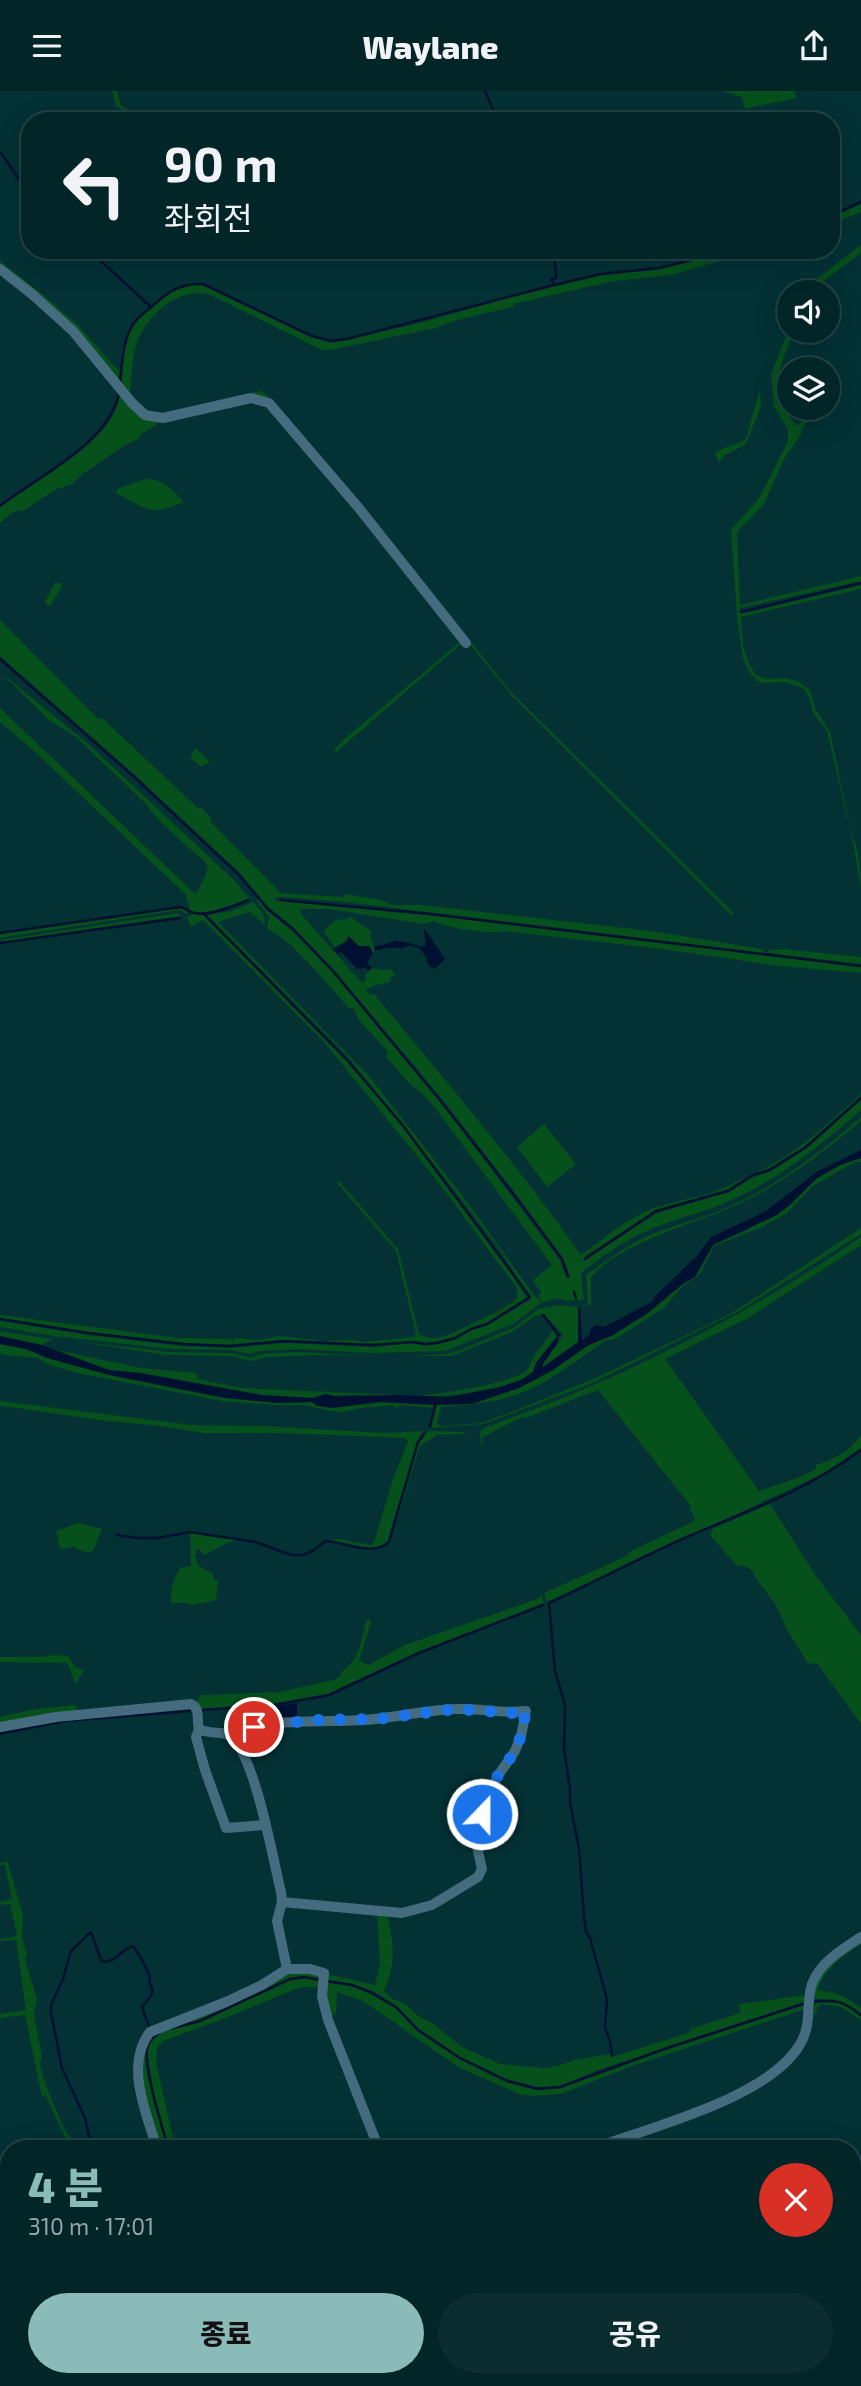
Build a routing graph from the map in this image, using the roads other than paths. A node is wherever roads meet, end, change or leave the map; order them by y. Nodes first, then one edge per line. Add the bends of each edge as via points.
1 (0, 269) edge
2 (466, 643) dead end
3 (0, 1727) edge
4 (199, 1729) junction
5 (232, 1737) junction
6 (265, 1825) junction
7 (282, 1902) junction
8 (861, 1937) edge
9 (287, 1969) junction
10 (155, 2140) edge
11 (375, 2140) edge
12 (617, 2140) edge

1 - 2 street via 73,331 145,415 163,418 251,398 270,403
3 - 4 street via 191,1704 197,1709
4 - 5 street
4 - 6 street via 196,1737 205,1770 226,1828
5 - 6 street via 255,1782
5 - 7 street via 254,1727 313,1720 377,1719 455,1709 526,1711 515,1751 497,1777 475,1830 482,1869 478,1877 432,1905 402,1913
6 - 7 street
7 - 9 street via 276,1921
8 - 12 street via 823,1966 812,1985 808,2028 789,2060 775,2072 692,2113
9 - 10 street via 145,2038 138,2061 139,2081
9 - 11 street via 324,1973 324,2008 331,2033

